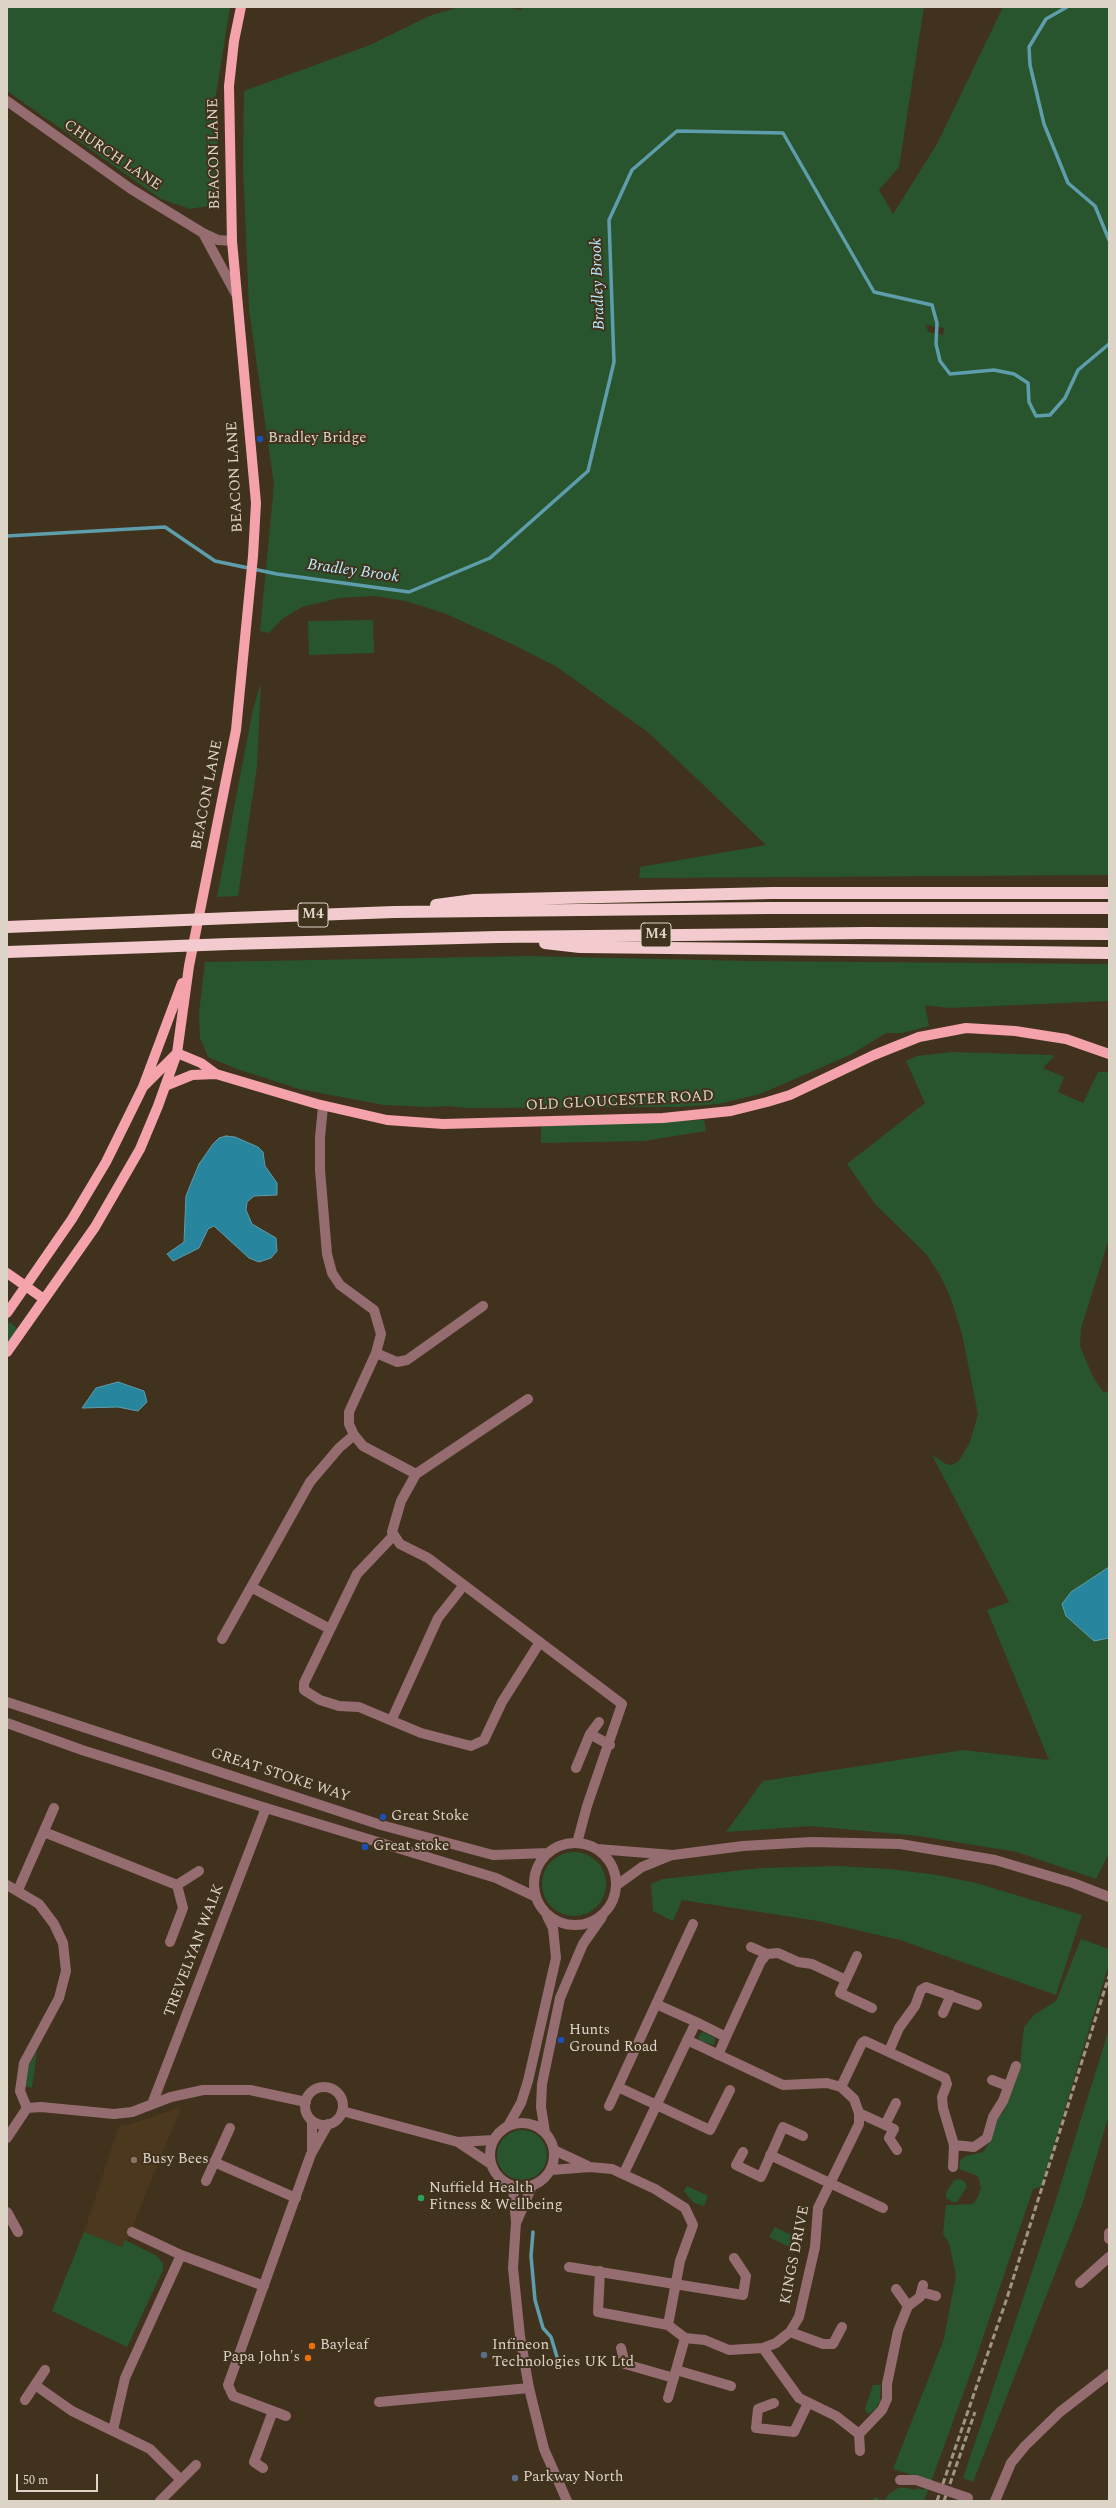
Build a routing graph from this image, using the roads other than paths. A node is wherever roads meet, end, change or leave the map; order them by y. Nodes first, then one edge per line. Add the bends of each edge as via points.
1 (241, 7) edge
2 (7, 101) edge
3 (203, 233) junction
4 (232, 242) junction
5 (236, 294) junction
6 (1109, 893) edge
7 (1109, 908) edge
8 (394, 912) junction
9 (7, 927) edge
10 (1084, 934) junction
11 (1109, 934) edge
12 (498, 937) junction
13 (1109, 937) edge
14 (7, 952) edge
15 (1109, 953) edge
16 (189, 966) junction
17 (177, 1053) junction
18 (1109, 1054) edge
19 (216, 1074) junction
20 (165, 1086) junction
21 (143, 1087) junction
22 (323, 1106) junction
23 (7, 1273) edge
24 (24, 1287) junction
25 (44, 1299) junction
26 (483, 1306) dead end
27 (7, 1313) edge
28 (7, 1352) edge
29 (376, 1353) junction
30 (528, 1398) dead end
31 (354, 1435) junction
32 (416, 1474) junction
33 (394, 1535) junction
34 (464, 1585) junction
35 (251, 1587) junction
36 (330, 1629) junction
37 (222, 1639) dead end
38 (540, 1642) junction
39 (7, 1702) edge
40 (392, 1719) junction
41 (598, 1722) dead end
42 (7, 1723) edge
43 (590, 1734) junction
44 (610, 1745) junction
45 (576, 1768) dead end
46 (54, 1808) dead end
47 (266, 1808) junction
48 (44, 1832) junction
49 (577, 1843) junction
50 (597, 1849) junction
51 (548, 1853) junction
52 (673, 1855) junction
53 (199, 1871) dead end
54 (177, 1885) junction
55 (617, 1885) junction
56 (7, 1886) edge
57 (18, 1890) junction
58 (536, 1897) junction
59 (1109, 1897) edge
60 (546, 1914) junction
61 (603, 1915) junction
62 (693, 1924) dead end
63 (170, 1942) dead end
64 (751, 1947) dead end
65 (857, 1956) dead end
66 (764, 1958) junction
67 (846, 1980) junction
68 (951, 1995) junction
69 (656, 2004) junction
70 (977, 2005) dead end
71 (872, 2008) dead end
72 (943, 2013) dead end
73 (696, 2022) junction
74 (726, 2037) junction
75 (687, 2040) junction
76 (889, 2051) junction
77 (718, 2055) junction
78 (1016, 2066) dead end
79 (992, 2080) dead end
80 (1008, 2086) junction
81 (618, 2087) junction
82 (841, 2087) junction
83 (730, 2090) dead end
84 (306, 2102) junction
85 (896, 2103) dead end
86 (152, 2104) junction
87 (657, 2105) junction
88 (609, 2106) dead end
89 (27, 2108) junction
90 (342, 2111) junction
91 (859, 2113) junction
92 (312, 2121) junction
93 (328, 2124) junction
94 (885, 2125) junction
95 (508, 2126) junction
96 (230, 2128) dead end
97 (545, 2132) junction
98 (803, 2136) dead end
99 (7, 2138) edge
100 (494, 2140) junction
101 (458, 2142) junction
102 (954, 2145) junction
103 (554, 2150) junction
104 (897, 2150) dead end
105 (743, 2152) dead end
106 (311, 2154) junction
107 (770, 2155) junction
108 (214, 2162) junction
109 (491, 2164) junction
110 (590, 2167) junction
111 (953, 2167) dead end
112 (551, 2170) junction
113 (624, 2174) junction
114 (206, 2181) dead end
115 (832, 2183) junction
116 (514, 2186) junction
117 (532, 2186) junction
118 (296, 2198) junction
119 (883, 2208) dead end
120 (7, 2212) edge
121 (516, 2222) junction
122 (18, 2232) dead end
123 (132, 2232) dead end
124 (1109, 2233) edge
125 (1109, 2239) edge
126 (181, 2255) junction
127 (1109, 2257) edge
128 (734, 2258) dead end
129 (569, 2268) dead end
130 (600, 2271) junction
131 (676, 2283) junction
132 (1080, 2283) dead end
133 (264, 2286) junction
134 (896, 2289) dead end
135 (936, 2296) dead end
136 (908, 2306) junction
137 (668, 2325) junction
138 (842, 2327) dead end
139 (790, 2332) junction
140 (685, 2338) junction
141 (621, 2348) dead end
142 (763, 2348) junction
143 (45, 2370) dead end
144 (675, 2374) junction
145 (1109, 2374) edge
146 (35, 2385) junction
147 (731, 2386) dead end
148 (529, 2388) junction
149 (668, 2398) dead end
150 (26, 2400) dead end
151 (379, 2402) dead end
152 (774, 2403) dead end
153 (808, 2403) junction
154 (273, 2411) junction
155 (286, 2416) dead end
156 (113, 2430) junction
157 (858, 2434) junction
158 (860, 2451) dead end
159 (196, 2465) dead end
160 (263, 2468) dead end
161 (181, 2480) junction
162 (900, 2480) dead end
163 (972, 2500) edge
164 (160, 2501) edge
165 (566, 2501) edge
166 (994, 2501) edge

1 - 4 main road, BEACON LANE via 229,86
2 - 3 street, CHURCH LANE via 131,189
3 - 4 street, CHURCH LANE via 218,240
3 - 5 street
4 - 5 main road, BEACON LANE
5 - 16 main road, BEACON LANE via 254,467 254,556 236,730
6 - 8 highway, M4 via 772,893 474,900
7 - 8 highway, M4
8 - 9 highway, M4, bridge
10 - 11 highway, M4
10 - 12 highway, M4 via 866,932
10 - 13 highway, M4
12 - 14 highway, M4, bridge
12 - 15 highway, M4 via 580,947
16 - 17 main road
16 - 21 main road
17 - 19 main road, OLD GLOUCESTER ROAD via 201,1063
17 - 20 main road
17 - 21 main road
18 - 22 main road, OLD GLOUCESTER ROAD via 1066,1039 1015,1031 966,1028 919,1037 874,1055 790,1095 731,1111 698,1116 442,1124 387,1120
19 - 20 main road, OLD GLOUCESTER ROAD via 192,1075
19 - 22 main road, OLD GLOUCESTER ROAD
20 - 25 main road via 140,1149 95,1227
21 - 24 main road via 106,1162 72,1219
22 - 29 street via 320,1170 327,1254 332,1273 340,1285 374,1310 381,1334
23 - 24 main road
24 - 25 main road
24 - 27 main road
25 - 28 main road
26 - 29 street via 407,1360 397,1362
29 - 31 street via 349,1412 349,1424
30 - 32 street
31 - 32 street via 363,1446
31 - 35 street via 339,1448 310,1482
32 - 33 street via 401,1501 392,1532
33 - 34 street via 400,1544 428,1558
33 - 36 street via 357,1574
34 - 38 street
34 - 40 street via 438,1618
35 - 36 street
35 - 37 street
36 - 40 street via 304,1683 304,1690 320,1700 339,1706 360,1707
38 - 40 street via 502,1702 484,1740 471,1746 453,1742 421,1733
38 - 44 street via 622,1704
39 - 51 street, GREAT STOKE WAY via 381,1825 493,1855
41 - 43 street
42 - 47 street via 82,1750
43 - 44 street
43 - 45 street
44 - 49 street via 587,1806
46 - 48 street
47 - 58 street via 496,1878
47 - 86 street, TREVELYAN WALK
48 - 54 street
48 - 57 street
49 - 50 street
49 - 51 street via 561,1845
50 - 52 street
50 - 55 street via 611,1864
51 - 58 street via 535,1874
52 - 55 street via 642,1867
52 - 59 street via 803,1842 855,1841 900,1844 995,1860
53 - 54 street
54 - 63 street via 183,1908
55 - 61 street via 611,1905
56 - 57 street
57 - 89 street via 39,1904 54,1924 63,1943 66,1971 60,1998 24,2064 20,2091
58 - 60 street
60 - 61 street via 568,1925 585,1924
60 - 95 street via 553,1928 556,1958 528,2081 521,2103
61 - 97 street via 583,1944 560,1998 542,2084 541,2106
62 - 69 street
64 - 66 street
65 - 67 street
66 - 67 street via 778,1953 798,1962 812,1964
66 - 74 street
67 - 71 street via 840,1993
68 - 70 street
68 - 72 street
68 - 76 street via 930,1988 921,1990 915,2006 899,2028
69 - 73 street
69 - 81 street
73 - 74 street
73 - 75 street
74 - 77 street
75 - 77 street
75 - 87 street
76 - 82 street via 870,2042 862,2043
76 - 102 street via 947,2080 942,2097 943,2108
77 - 82 street via 784,2085 827,2083
78 - 80 street
79 - 80 street
80 - 102 street via 1003,2101 992,2117 987,2138 974,2147
81 - 87 street
81 - 88 street
82 - 91 street via 854,2099
83 - 87 street via 710,2130
84 - 86 street via 250,2090 203,2090
84 - 90 street via 316,2089 328,2088 340,2096
84 - 92 street via 306,2112
85 - 94 street
86 - 89 street via 132,2112 114,2114
87 - 113 street
89 - 99 street
90 - 93 street via 337,2120
90 - 101 street
91 - 94 street
91 - 115 street, KINGS DRIVE via 859,2124
92 - 93 street
92 - 106 street
93 - 106 street
94 - 104 street via 894,2129 890,2138
95 - 97 street via 527,2123
95 - 100 street
96 - 108 street
97 - 103 street
98 - 107 street via 783,2127
100 - 101 street
100 - 109 street via 490,2152
101 - 109 street
102 - 111 street
103 - 110 street
103 - 112 street
105 - 107 street via 736,2165 760,2177
106 - 118 street
107 - 115 street
108 - 114 street
108 - 118 street
109 - 116 street via 500,2178
110 - 112 street
110 - 113 street
112 - 117 street via 547,2177
113 - 131 street via 685,2208 693,2225 680,2261
115 - 119 street
115 - 139 street, KINGS DRIVE via 818,2208 814,2247 799,2317
116 - 117 street
116 - 121 street
117 - 121 street
118 - 133 street
120 - 122 street
121 - 148 street via 513,2268 520,2336
123 - 126 street
124 - 125 street
126 - 133 street
126 - 156 street via 125,2378
127 - 132 street
128 - 131 street via 746,2276 744,2295
129 - 130 street
130 - 131 street
130 - 137 street via 598,2312
131 - 137 street
133 - 154 street via 228,2385 233,2396
134 - 136 street
135 - 136 street via 922,2289 920,2297
136 - 157 street via 898,2331 887,2384 887,2399 882,2410
137 - 140 street
138 - 139 street via 833,2344 823,2344
139 - 142 street, KINGS DRIVE via 776,2343
140 - 142 street, KINGS DRIVE via 705,2340 729,2350
140 - 144 street
141 - 144 street via 625,2364
142 - 153 street via 799,2398
143 - 146 street
144 - 147 street
144 - 149 street
145 - 166 street via 1060,2412 1025,2446 1011,2463
146 - 150 street
146 - 156 street via 72,2411
148 - 151 street
148 - 165 street via 544,2449
152 - 153 street via 758,2410 756,2428 794,2432
153 - 157 street via 836,2416
154 - 155 street
154 - 160 street via 254,2462
156 - 161 street via 150,2449
157 - 158 street
159 - 161 street
161 - 164 street
162 - 163 street, bridge via 916,2480

